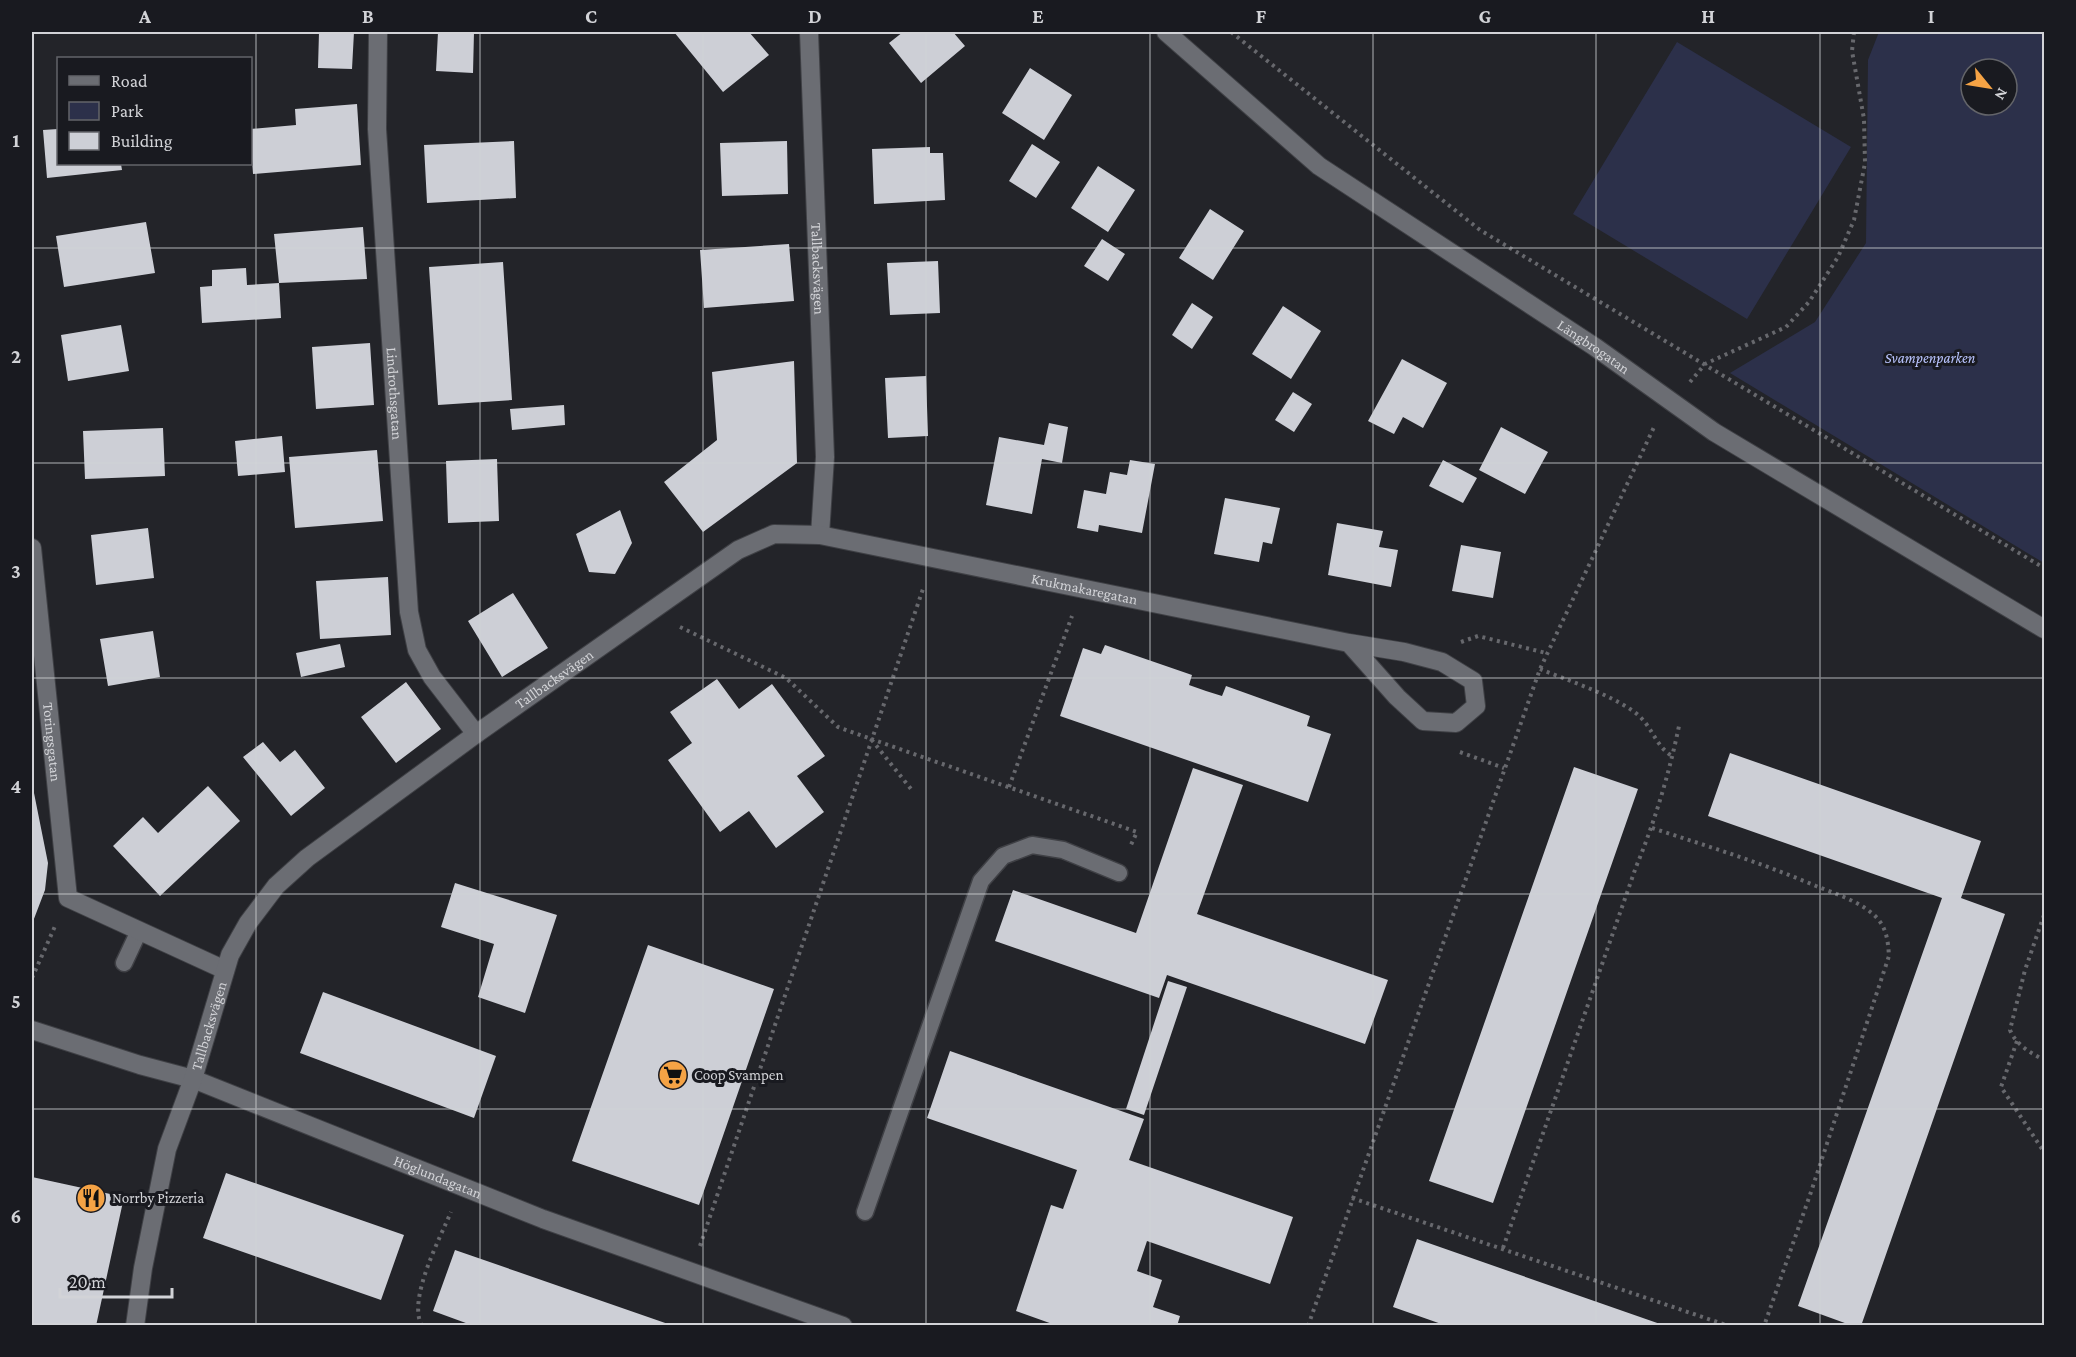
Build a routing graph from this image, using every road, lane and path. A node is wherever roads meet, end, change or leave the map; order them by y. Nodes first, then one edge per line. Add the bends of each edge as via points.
1 (378, 32) edge
2 (809, 32) edge
3 (1166, 32) edge
4 (1231, 32) edge
5 (1854, 32) edge
6 (1705, 364) junction
7 (1674, 402) junction
8 (820, 535) junction
9 (32, 549) edge
10 (934, 558) junction
11 (2044, 568) edge
12 (1082, 589) junction
13 (649, 612) junction
14 (2044, 629) edge
15 (1349, 643) junction
16 (1546, 654) junction
17 (1442, 662) junction
18 (1540, 669) junction
19 (1679, 726) dead end
20 (476, 734) junction
21 (871, 739) junction
22 (1672, 756) junction
23 (1009, 787) junction
24 (911, 789) dead end
25 (1652, 828) junction
26 (1119, 873) joint
27 (68, 898) junction
28 (2044, 915) edge
29 (139, 931) junction
30 (124, 963) dead end
31 (225, 970) junction
32 (32, 978) edge
33 (32, 1030) edge
34 (2017, 1041) junction
35 (2044, 1059) edge
36 (193, 1079) junction
37 (2044, 1152) edge
38 (461, 1186) junction
39 (1352, 1198) junction
40 (865, 1212) dead end
41 (1503, 1248) junction
42 (691, 1272) junction
43 (135, 1326) edge
44 (422, 1326) edge
45 (843, 1326) edge
46 (1308, 1326) edge
47 (1729, 1326) edge
48 (1764, 1326) edge

1 - 20 street, Lindrothsgatan via 377,129 409,612 417,650
2 - 8 street, Tallbacksvägen via 825,457
3 - 7 street, Längbrogatan via 1319,166
4 - 6 path via 1480,230
5 - 6 path via 1852,51 1864,119 1865,164 1854,220 1838,257 1809,302 1786,327
6 - 7 path
6 - 11 path
7 - 14 street, Längbrogatan via 1714,432
7 - 16 path via 1655,424
8 - 10 street, Krukmakaregatan
8 - 13 street, Tallbacksvägen via 774,534 738,550
9 - 27 street, Toringsgatan
10 - 12 street, Krukmakaregatan
10 - 21 path
12 - 15 street, Krukmakaregatan
12 - 23 path
13 - 20 street, Tallbacksvägen
13 - 21 path via 786,678 838,727
15 - 17 street, Krukmakaregatan
15 - 17 street, Krukmakaregatan via 1397,698 1423,721 1456,723 1476,706 1473,681
16 - 17 path via 1478,636 1464,640
16 - 18 path
18 - 22 path via 1632,711 1647,723 1663,750
18 - 39 path
19 - 22 path
20 - 31 street, Tallbacksvägen via 307,858 276,886 248,923
21 - 23 path
21 - 24 path
21 - 42 path
22 - 25 path
23 - 26 path via 1137,832
25 - 41 path
25 - 48 path via 1767,866 1849,899 1876,917 1888,940 1889,956
26 - 40 lane via 1063,849 1032,845 1003,856 981,881
27 - 29 street
27 - 32 path
28 - 34 path via 2010,1024
29 - 30 lane
29 - 31 street
31 - 36 street, Tallbacksvägen
33 - 36 street, Höglundagatan
34 - 35 path
34 - 37 path via 2001,1087
36 - 38 street, Höglundagatan
36 - 43 street, Tallbacksvägen via 167,1149
38 - 42 street, Höglundagatan
38 - 44 path via 418,1301
39 - 41 path
39 - 46 path
41 - 47 path
42 - 45 street, Höglundagatan

